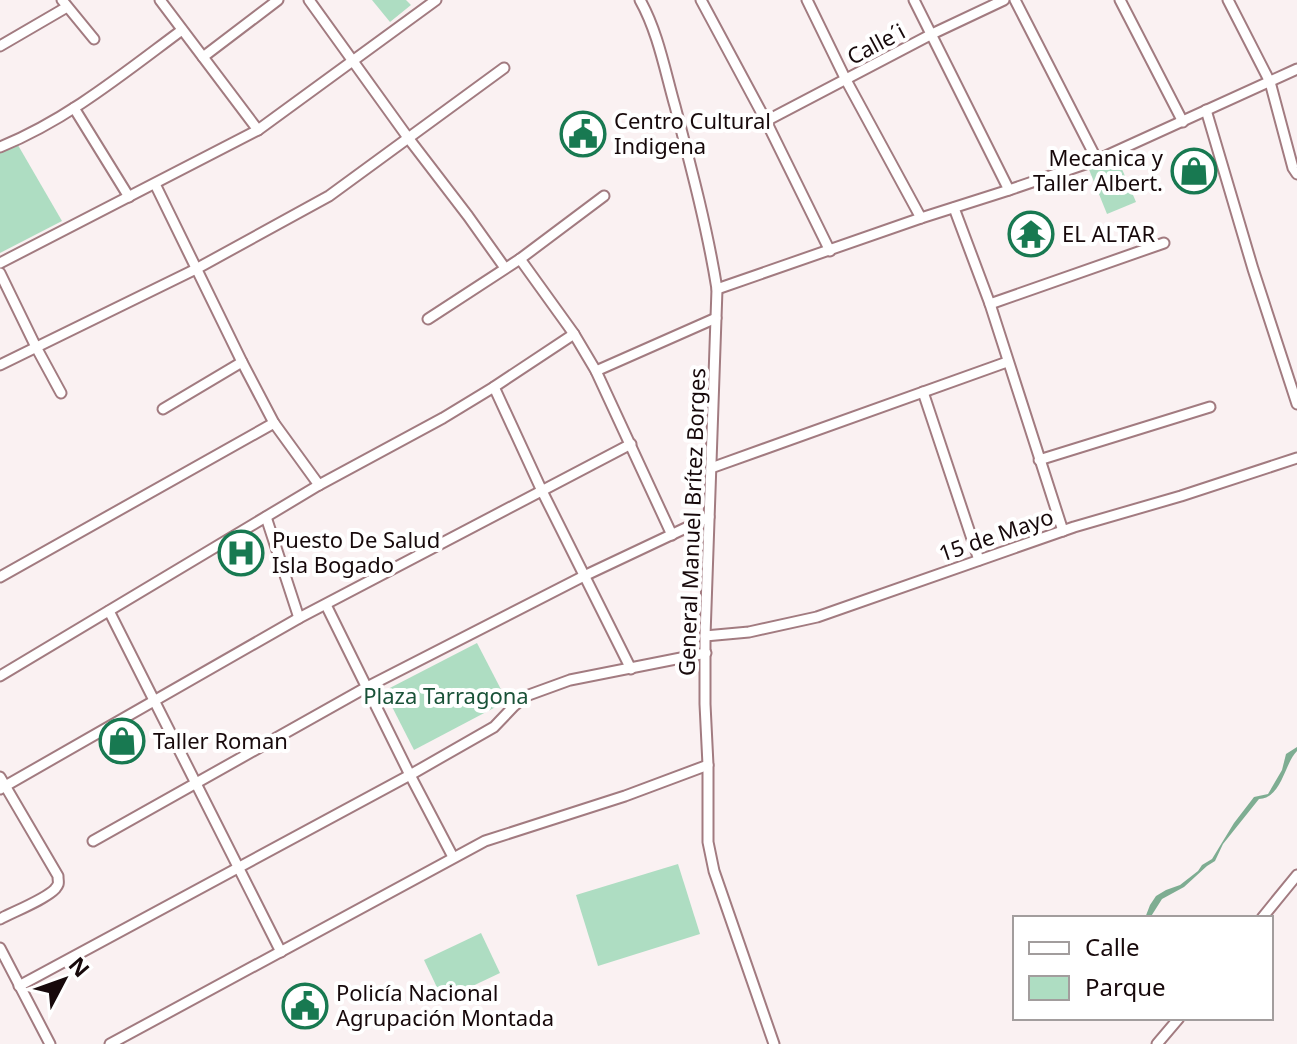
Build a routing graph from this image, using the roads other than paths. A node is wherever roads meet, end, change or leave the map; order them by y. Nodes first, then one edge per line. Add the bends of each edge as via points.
1 (160, 0) edge
2 (278, 0) edge
3 (309, 0) edge
4 (436, 0) edge
5 (640, 0) edge
6 (701, 0) edge
7 (807, 0) edge
8 (914, 0) edge
9 (1004, 0) edge
10 (1015, 0) edge
11 (1120, 0) edge
12 (1228, 0) edge
13 (65, 4) edge
14 (182, 30) junction
15 (932, 34) junction
16 (94, 39) dead end
17 (0, 46) edge
18 (203, 57) junction
19 (354, 61) junction
20 (504, 68) dead end
21 (1297, 69) edge
22 (846, 80) junction
23 (1270, 82) junction
24 (74, 108) junction
25 (1206, 110) junction
26 (766, 121) junction
27 (1183, 122) junction
28 (258, 130) junction
29 (409, 139) junction
30 (0, 147) edge
31 (1097, 160) junction
32 (1297, 174) edge
33 (155, 184) junction
34 (1009, 190) junction
35 (604, 196) dead end
36 (129, 197) junction
37 (954, 208) junction
38 (921, 218) junction
39 (1164, 243) dead end
40 (830, 251) junction
41 (520, 259) junction
42 (0, 263) edge
43 (505, 268) junction
44 (196, 269) junction
45 (0, 273) edge
46 (717, 289) junction
47 (990, 304) junction
48 (716, 318) junction
49 (428, 319) dead end
50 (574, 334) junction
51 (36, 347) junction
52 (242, 362) junction
53 (1007, 362) junction
54 (0, 365) edge
55 (596, 371) junction
56 (494, 387) junction
57 (923, 392) junction
58 (61, 393) dead end
59 (1297, 404) edge
60 (1210, 407) dead end
61 (163, 409) dead end
62 (274, 423) junction
63 (631, 444) junction
64 (1297, 458) edge
65 (1039, 460) junction
66 (711, 468) junction
67 (319, 485) junction
68 (542, 491) junction
69 (266, 517) junction
70 (709, 517) junction
71 (1063, 531) junction
72 (672, 535) junction
73 (979, 560) junction
74 (584, 576) junction
75 (0, 577) edge
76 (326, 605) junction
77 (109, 611) junction
78 (299, 618) junction
79 (705, 636) junction
80 (706, 653) junction
81 (631, 669) junction
82 (0, 676) edge
83 (367, 687) junction
84 (154, 702) junction
85 (708, 765) junction
86 (410, 775) junction
87 (196, 782) junction
88 (2, 784) edge
89 (93, 841) dead end
90 (453, 857) junction
91 (238, 867) junction
92 (1297, 875) edge
93 (1264, 916) edge
94 (0, 919) edge
95 (0, 948) edge
96 (281, 952) junction
97 (19, 986) junction
98 (1177, 1020) edge
99 (50, 1044) edge
100 (110, 1044) edge
101 (774, 1044) edge
102 (1157, 1044) edge

1 - 14 street
2 - 18 street
3 - 19 street
4 - 19 street
5 - 46 street, General Manuel Brítez Borges via 655,35 697,189
6 - 26 street
7 - 22 street
8 - 15 street
9 - 15 street, Calle´i
10 - 31 street
11 - 27 street
12 - 23 street
13 - 16 street
13 - 17 street
14 - 18 street
14 - 24 street
15 - 22 street, Calle´i
15 - 34 street
18 - 28 street
19 - 28 street
19 - 29 street
20 - 29 street
21 - 23 street
22 - 26 street, Calle´i
22 - 38 street
23 - 25 street
23 - 32 street
24 - 30 street
24 - 36 street
25 - 27 street
25 - 59 street
26 - 40 street
27 - 31 street
28 - 33 street
29 - 43 street
29 - 44 street via 329,196
31 - 34 street
33 - 36 street
33 - 44 street
34 - 37 street
35 - 41 street
36 - 42 street
37 - 38 street
37 - 47 street
38 - 40 street
39 - 47 street
40 - 46 street
41 - 43 street
41 - 50 street
43 - 49 street
44 - 51 street
44 - 52 street
45 - 51 street
46 - 48 street, General Manuel Brítez Borges
47 - 53 street
48 - 55 street
48 - 66 street, General Manuel Brítez Borges
50 - 55 street
50 - 56 street
51 - 54 street
51 - 58 street
52 - 61 street
52 - 62 street
53 - 57 street
53 - 65 street
55 - 63 street
56 - 67 street
56 - 68 street
57 - 66 street
57 - 73 street
60 - 65 street
62 - 67 street
62 - 75 street
63 - 68 street
63 - 72 street
64 - 71 street, 15 de Mayo
65 - 71 street
66 - 70 street, General Manuel Brítez Borges
67 - 69 street
68 - 74 street
68 - 76 street
69 - 77 street
69 - 78 street
70 - 72 street
70 - 79 street, General Manuel Brítez Borges
71 - 73 street, 15 de Mayo
72 - 74 street
73 - 79 street, 15 de Mayo via 817,617
74 - 81 street
74 - 83 street
76 - 78 street
76 - 83 street
77 - 82 street
77 - 84 street
78 - 84 street
79 - 80 street, General Manuel Brítez Borges
80 - 81 street
80 - 85 street, General Manuel Brítez Borges
81 - 86 street via 570,680 526,696 494,727
83 - 86 street
83 - 87 street
84 - 87 street
84 - 88 street
85 - 90 street via 485,841
85 - 101 street, General Manuel Brítez Borges via 708,842 714,871
86 - 90 street
86 - 91 street
87 - 89 street
87 - 91 street
88 - 94 street via 59,883
90 - 96 street
91 - 96 street
91 - 97 street
92 - 93 street
95 - 97 street
96 - 100 street
97 - 99 street
98 - 102 street

